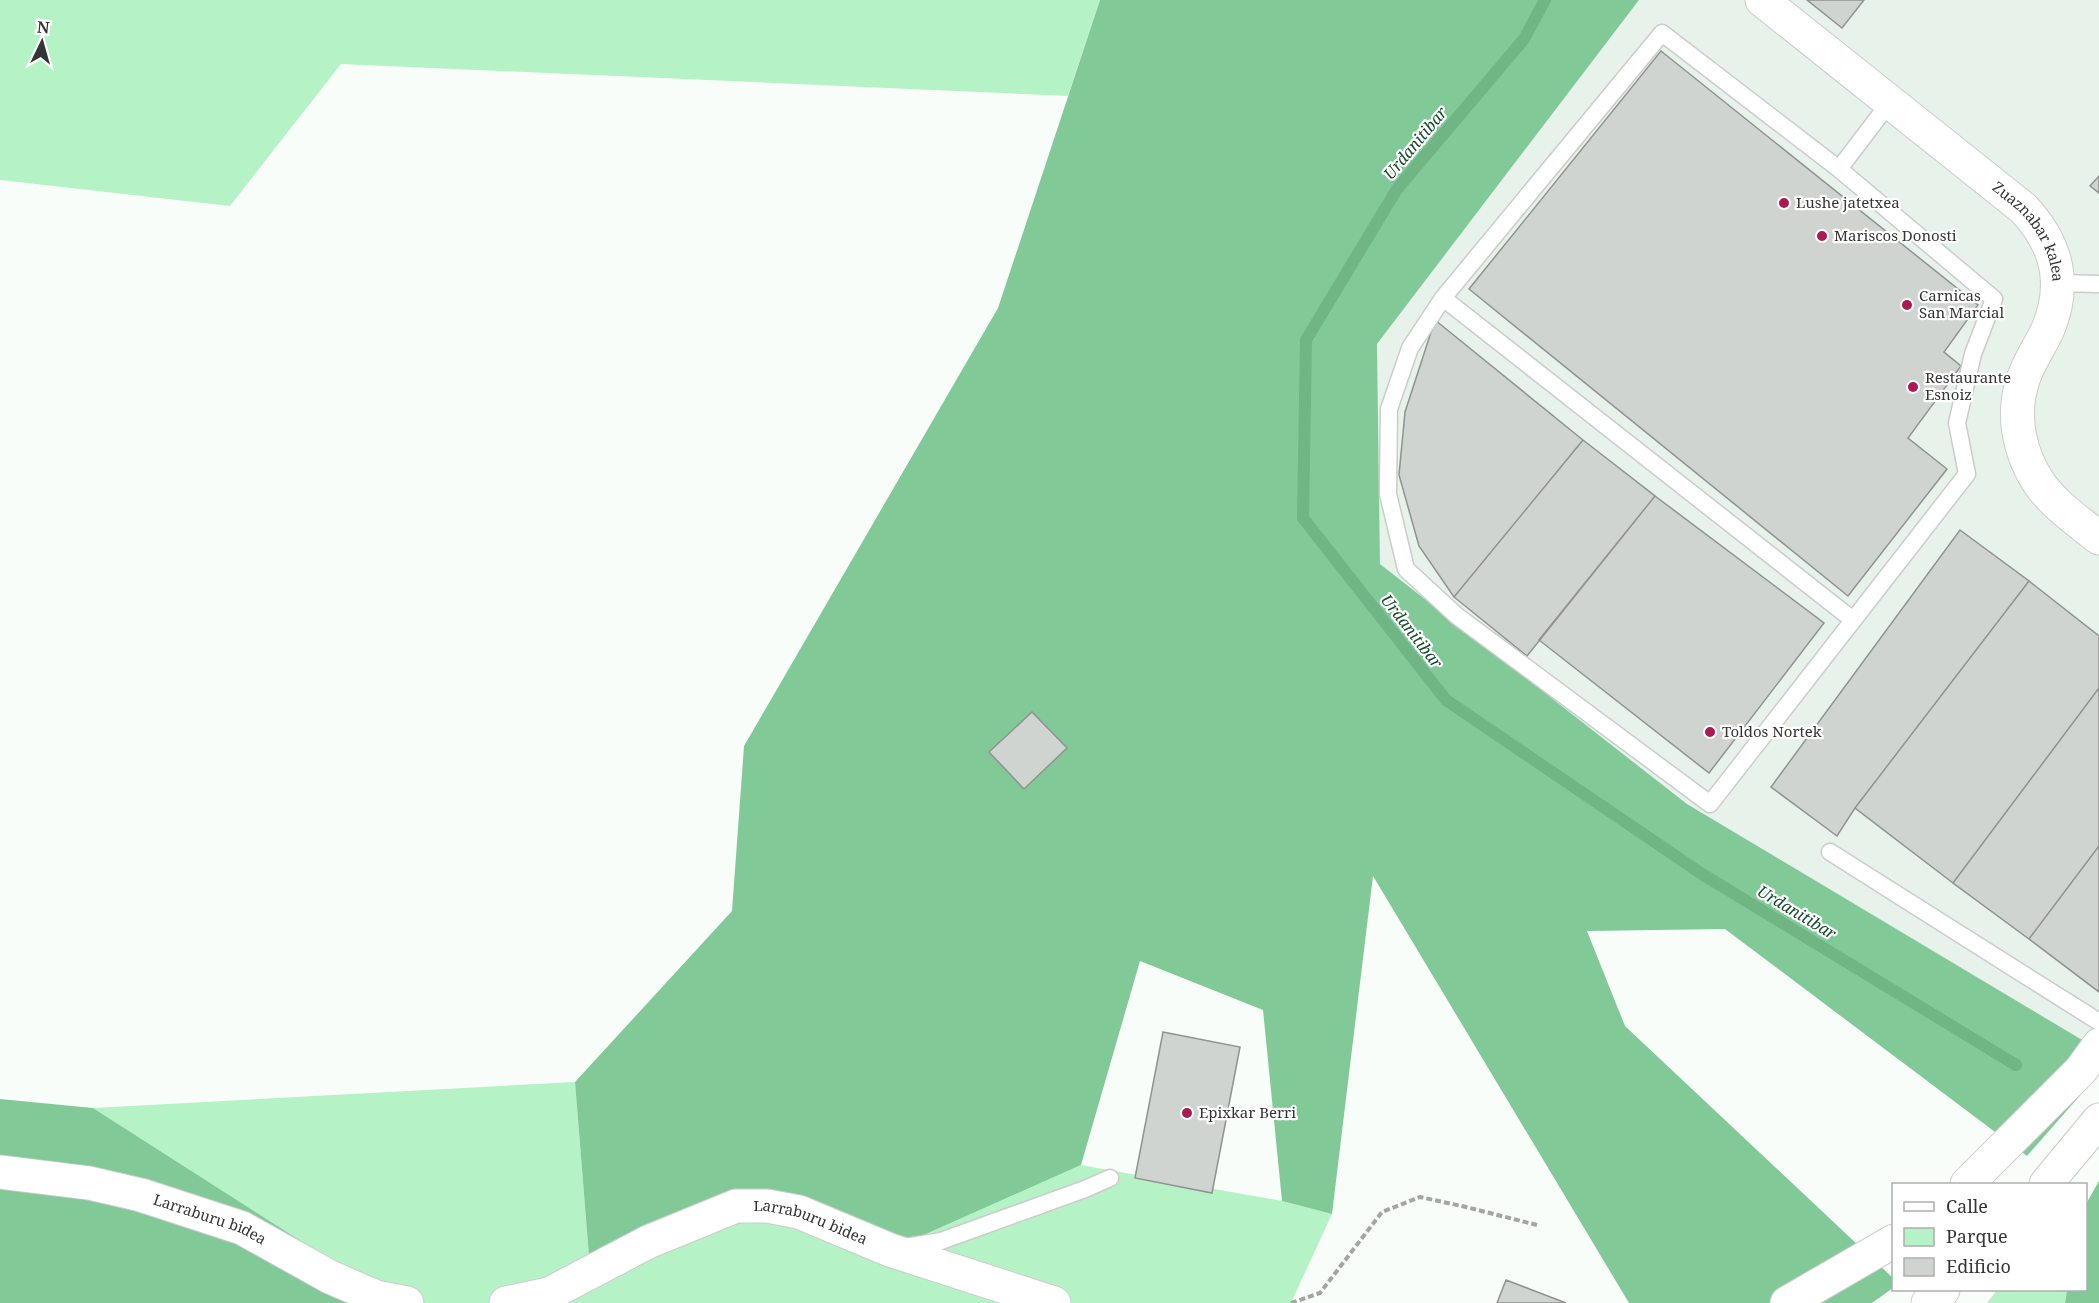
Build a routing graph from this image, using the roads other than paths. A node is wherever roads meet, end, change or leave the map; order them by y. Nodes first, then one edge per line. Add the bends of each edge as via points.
1 (1762, 0) edge
2 (1882, 113) junction
3 (1839, 169) junction
4 (2099, 284) edge
5 (2056, 296) junction
6 (1443, 298) junction
7 (2099, 538) edge
8 (1853, 620) junction
9 (1830, 852) dead end
10 (2099, 1022) edge
11 (2090, 1058) edge
12 (2099, 1120) edge
13 (0, 1172) edge
14 (1110, 1178) dead end
15 (1977, 1181) edge
16 (2048, 1183) edge
17 (1892, 1242) edge
18 (890, 1250) junction
19 (1942, 1291) edge
20 (1964, 1291) edge
21 (407, 1303) edge
22 (506, 1303) edge
23 (1054, 1303) edge
24 (1788, 1303) edge
25 (1928, 1303) edge
26 (1954, 1303) edge

1 - 2 street, Zuaznabar kalea
2 - 3 lane
2 - 5 street, Zuaznabar kalea via 2024,208 2050,244 2056,265
3 - 6 lane via 1662,33
3 - 8 lane via 1994,299 1973,354 1957,423 1967,474
4 - 5 lane
5 - 7 street, Zuaznabar kalea via 2047,330 2022,381 2016,407 2018,434 2039,483 2056,503
6 - 8 lane
6 - 8 lane via 1410,348 1389,409 1388,494 1406,569 1457,616 1710,804
9 - 10 lane
11 - 15 street
12 - 16 street
13 - 21 street, Larraburu bidea via 89,1183 152,1198 242,1228 330,1277 376,1297
14 - 18 lane via 941,1241
17 - 24 street
18 - 22 street, Larraburu bidea via 799,1212 736,1206 648,1242 549,1294
18 - 23 street, Larraburu bidea
19 - 25 street
20 - 26 street

